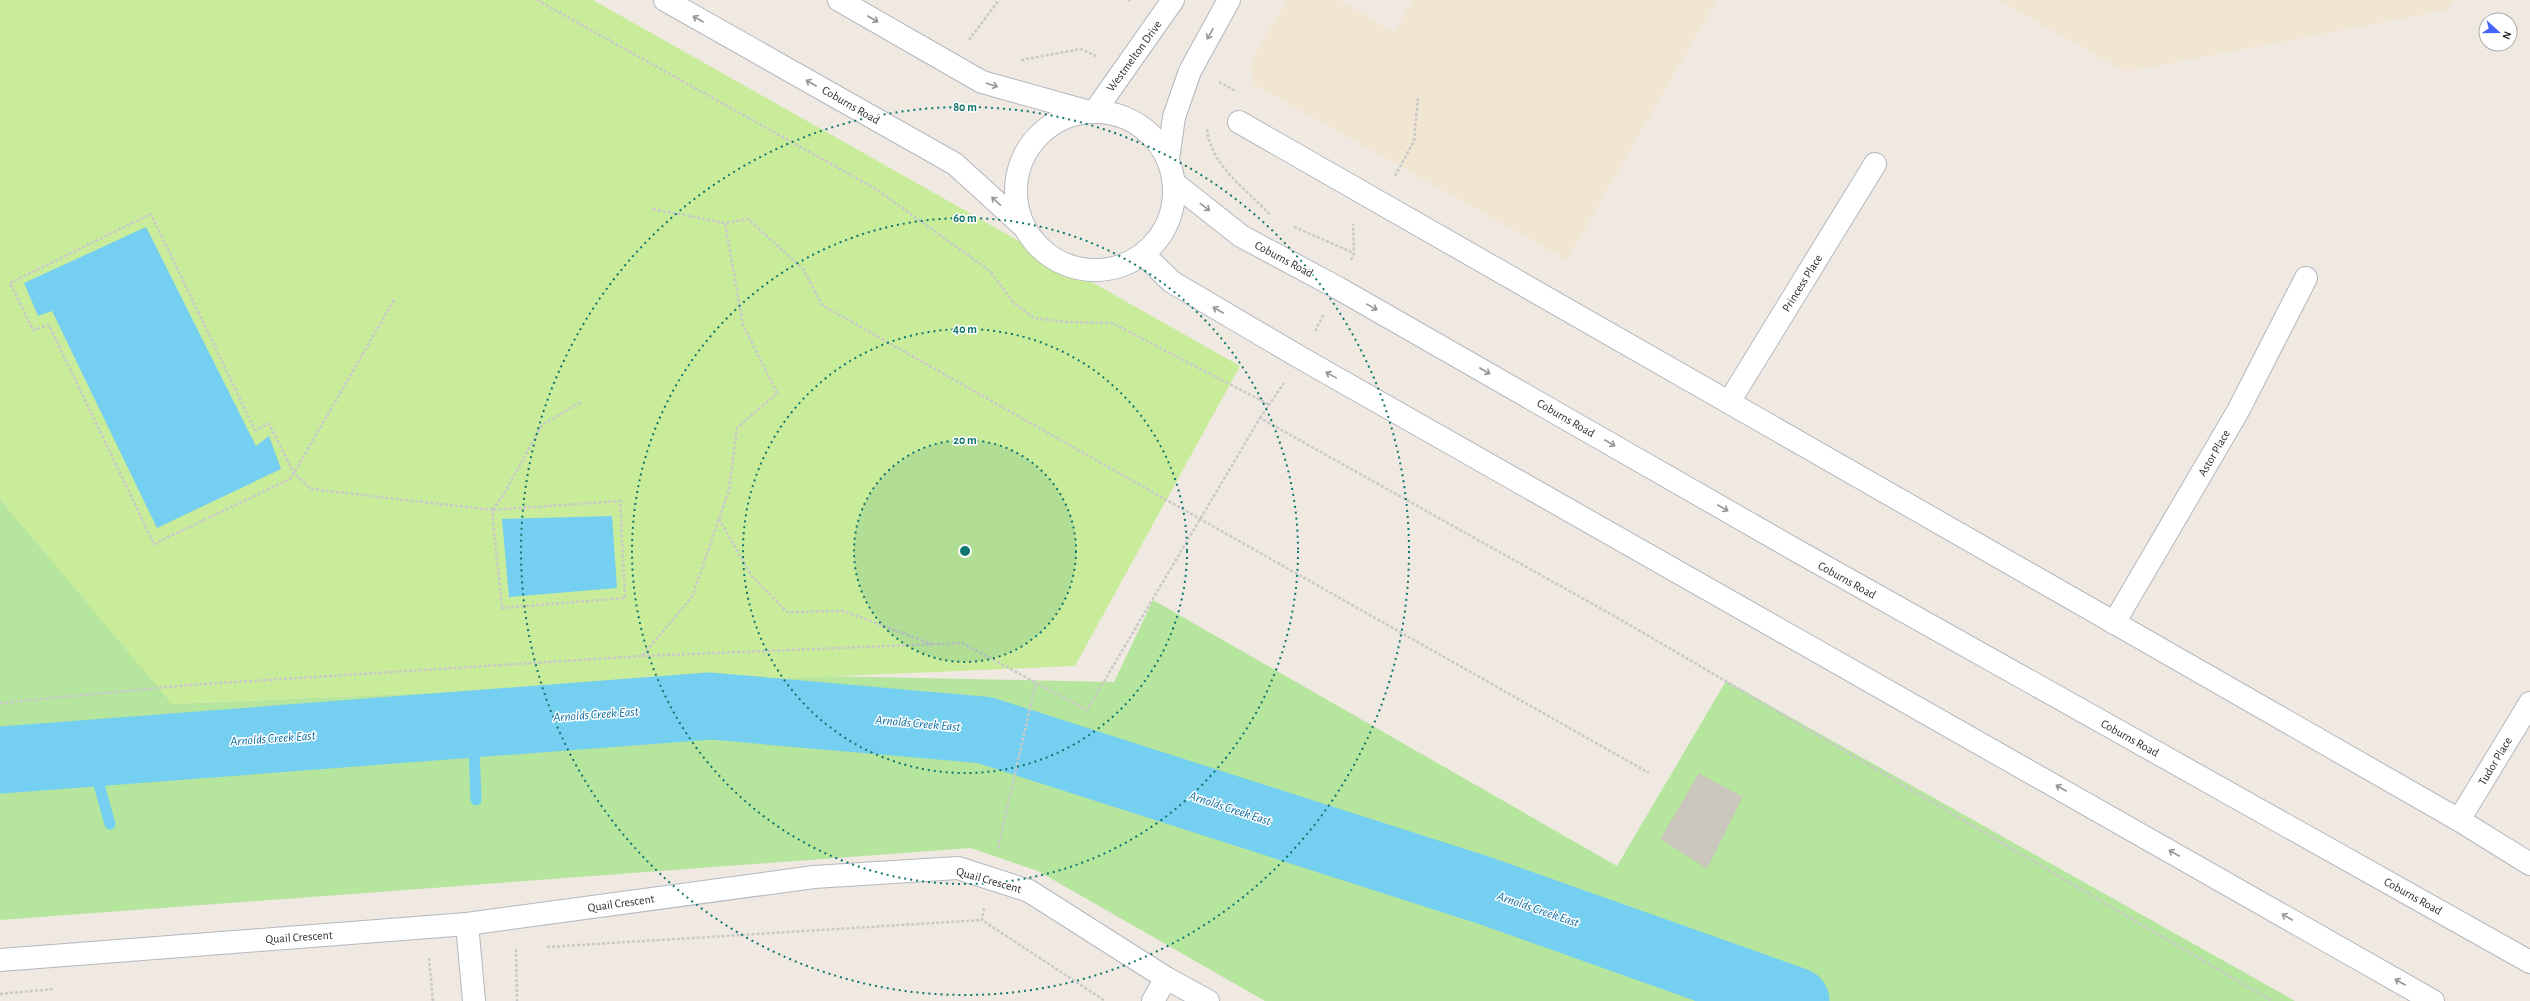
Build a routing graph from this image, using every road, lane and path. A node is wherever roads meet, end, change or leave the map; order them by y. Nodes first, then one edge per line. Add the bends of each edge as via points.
1 (537, 0) edge
2 (665, 0) edge
3 (839, 0) edge
4 (999, 0) edge
5 (1173, 0) edge
6 (1229, 0) edge
7 (967, 43) dead end
8 (1418, 97) dead end
9 (1091, 111) junction
10 (1239, 122) dead end
11 (1168, 159) junction
12 (1875, 164) dead end
13 (1174, 183) junction
14 (1370, 197) junction
15 (653, 209) dead end
16 (725, 223) junction
17 (1024, 227) junction
18 (1143, 254) junction
19 (2306, 278) dead end
20 (394, 300) dead end
21 (581, 402) dead end
22 (1729, 402) junction
23 (1270, 405) dead end
24 (294, 473) junction
25 (492, 510) junction
26 (718, 518) junction
27 (1200, 519) junction
28 (2114, 623) junction
29 (933, 644) junction
30 (642, 656) junction
31 (1036, 682) junction
32 (2530, 703) edge
33 (0, 704) edge
34 (1016, 767) dead end
35 (1649, 773) dead end
36 (2459, 820) junction
37 (2530, 864) edge
38 (982, 920) dead end
39 (466, 924) junction
40 (540, 947) dead end
41 (516, 948) junction
42 (524, 948) dead end
43 (469, 951) junction
44 (0, 960) edge
45 (2530, 962) edge
46 (1166, 978) junction
47 (474, 1001) edge
48 (517, 1001) edge
49 (1153, 1001) edge
50 (1208, 1001) edge
51 (2272, 1001) edge
52 (2434, 1001) edge

1 - 23 path via 876,189 990,271 1014,303 1034,318 1065,322 1112,323
17 -> 2 street, Coburns Road via 955,164
3 -> 9 street via 982,82
4 - 7 path
5 - 9 street, Westmelton Drive
6 -> 11 street via 1190,71 1174,117
8 - 14 path via 1414,141 1393,180
9 - 11 street via 1117,114 1139,124 1156,139
9 - 17 street via 1062,118 1041,133 1025,153 1017,177 1016,203
10 - 14 street
11 - 13 street
12 - 22 street, Princess Place
13 - 18 street via 1172,210 1162,234
13 -> 45 street, Coburns Road via 1241,236 1338,288 1799,552
14 - 22 street
15 - 16 path
16 - 26 path via 743,325 777,393 737,428 729,490
16 - 27 path via 748,219 804,270 822,305
17 - 18 street via 1041,249 1064,264 1091,270 1119,267
52 -> 18 street via 1301,358 1172,282
19 - 28 street, Astor Place via 2238,412
20 - 24 path
21 - 25 path via 542,425 504,494
22 - 28 street
24 - 24 path via 290,478 154,544 49,325 33,330 10,283 151,214 255,430 269,424
24 - 25 path via 311,489
25 - 25 path via 502,608 625,598 620,501
26 - 29 path via 751,575 787,612 844,611
26 - 30 path via 692,596
27 - 31 path via 1087,710
27 - 35 path
27 - 51 path via 1260,418 1623,621
28 - 36 street
29 - 30 path
29 - 31 path via 962,643
30 - 33 path via 189,685
31 - 34 path
32 - 36 street, Tudor Place
36 - 37 street
38 - 40 path
39 - 43 street
39 - 44 street, Quail Crescent
39 - 46 street, Quail Crescent via 814,877 958,868 1029,891
41 - 42 path
41 - 43 path
41 - 48 path
43 - 47 street
46 - 49 street
46 - 50 street, Quail Crescent

